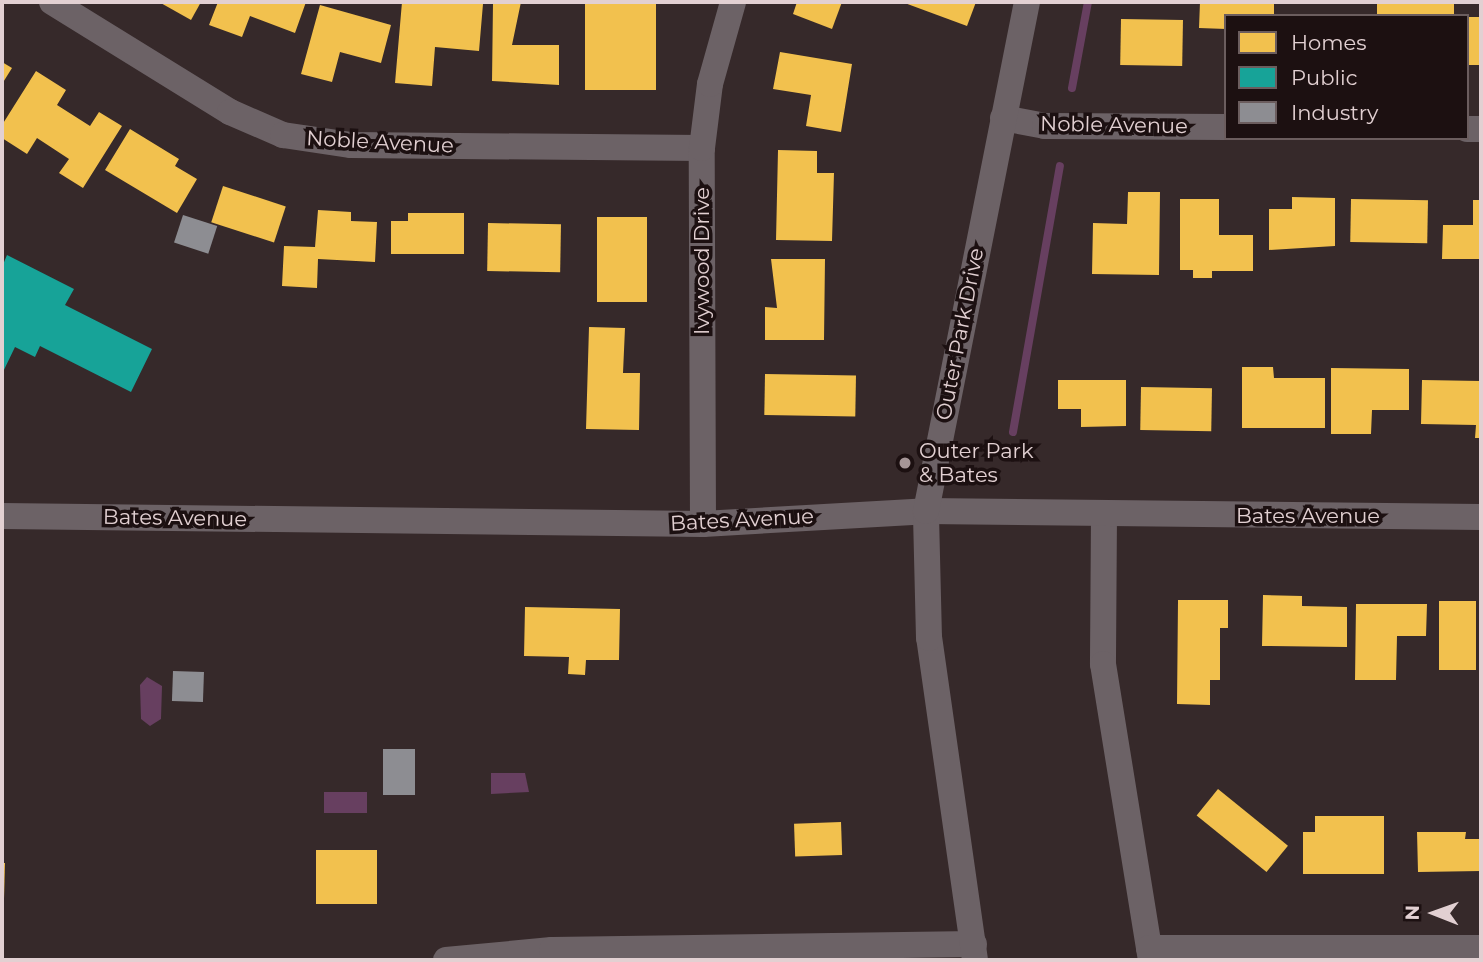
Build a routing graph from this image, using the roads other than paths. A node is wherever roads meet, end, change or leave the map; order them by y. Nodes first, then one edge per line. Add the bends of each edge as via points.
1 (52, 2) edge
2 (733, 2) edge
3 (1027, 2) edge
4 (1003, 118) junction
5 (1224, 127) edge
6 (702, 148) junction
7 (926, 511) junction
8 (1104, 514) junction
9 (2, 516) edge
10 (1481, 517) edge
11 (703, 524) junction
12 (1481, 948) edge
13 (974, 952) edge
14 (1150, 954) edge
15 (446, 960) edge

1 - 6 street, Noble Avenue via 230,112 283,135 351,145
2 - 6 street, Ivywood Drive via 710,84
3 - 4 street, Outer Park Drive
4 - 5 street, Noble Avenue via 1045,126
4 - 7 street, Outer Park Drive
6 - 11 street, Ivywood Drive
7 - 8 street, Bates Avenue
7 - 11 street, Bates Avenue
7 - 13 street, Outer Park Drive via 929,638
8 - 10 street, Bates Avenue
8 - 14 street via 1103,664
9 - 11 street, Bates Avenue
12 - 14 street
13 - 15 street via 552,950

